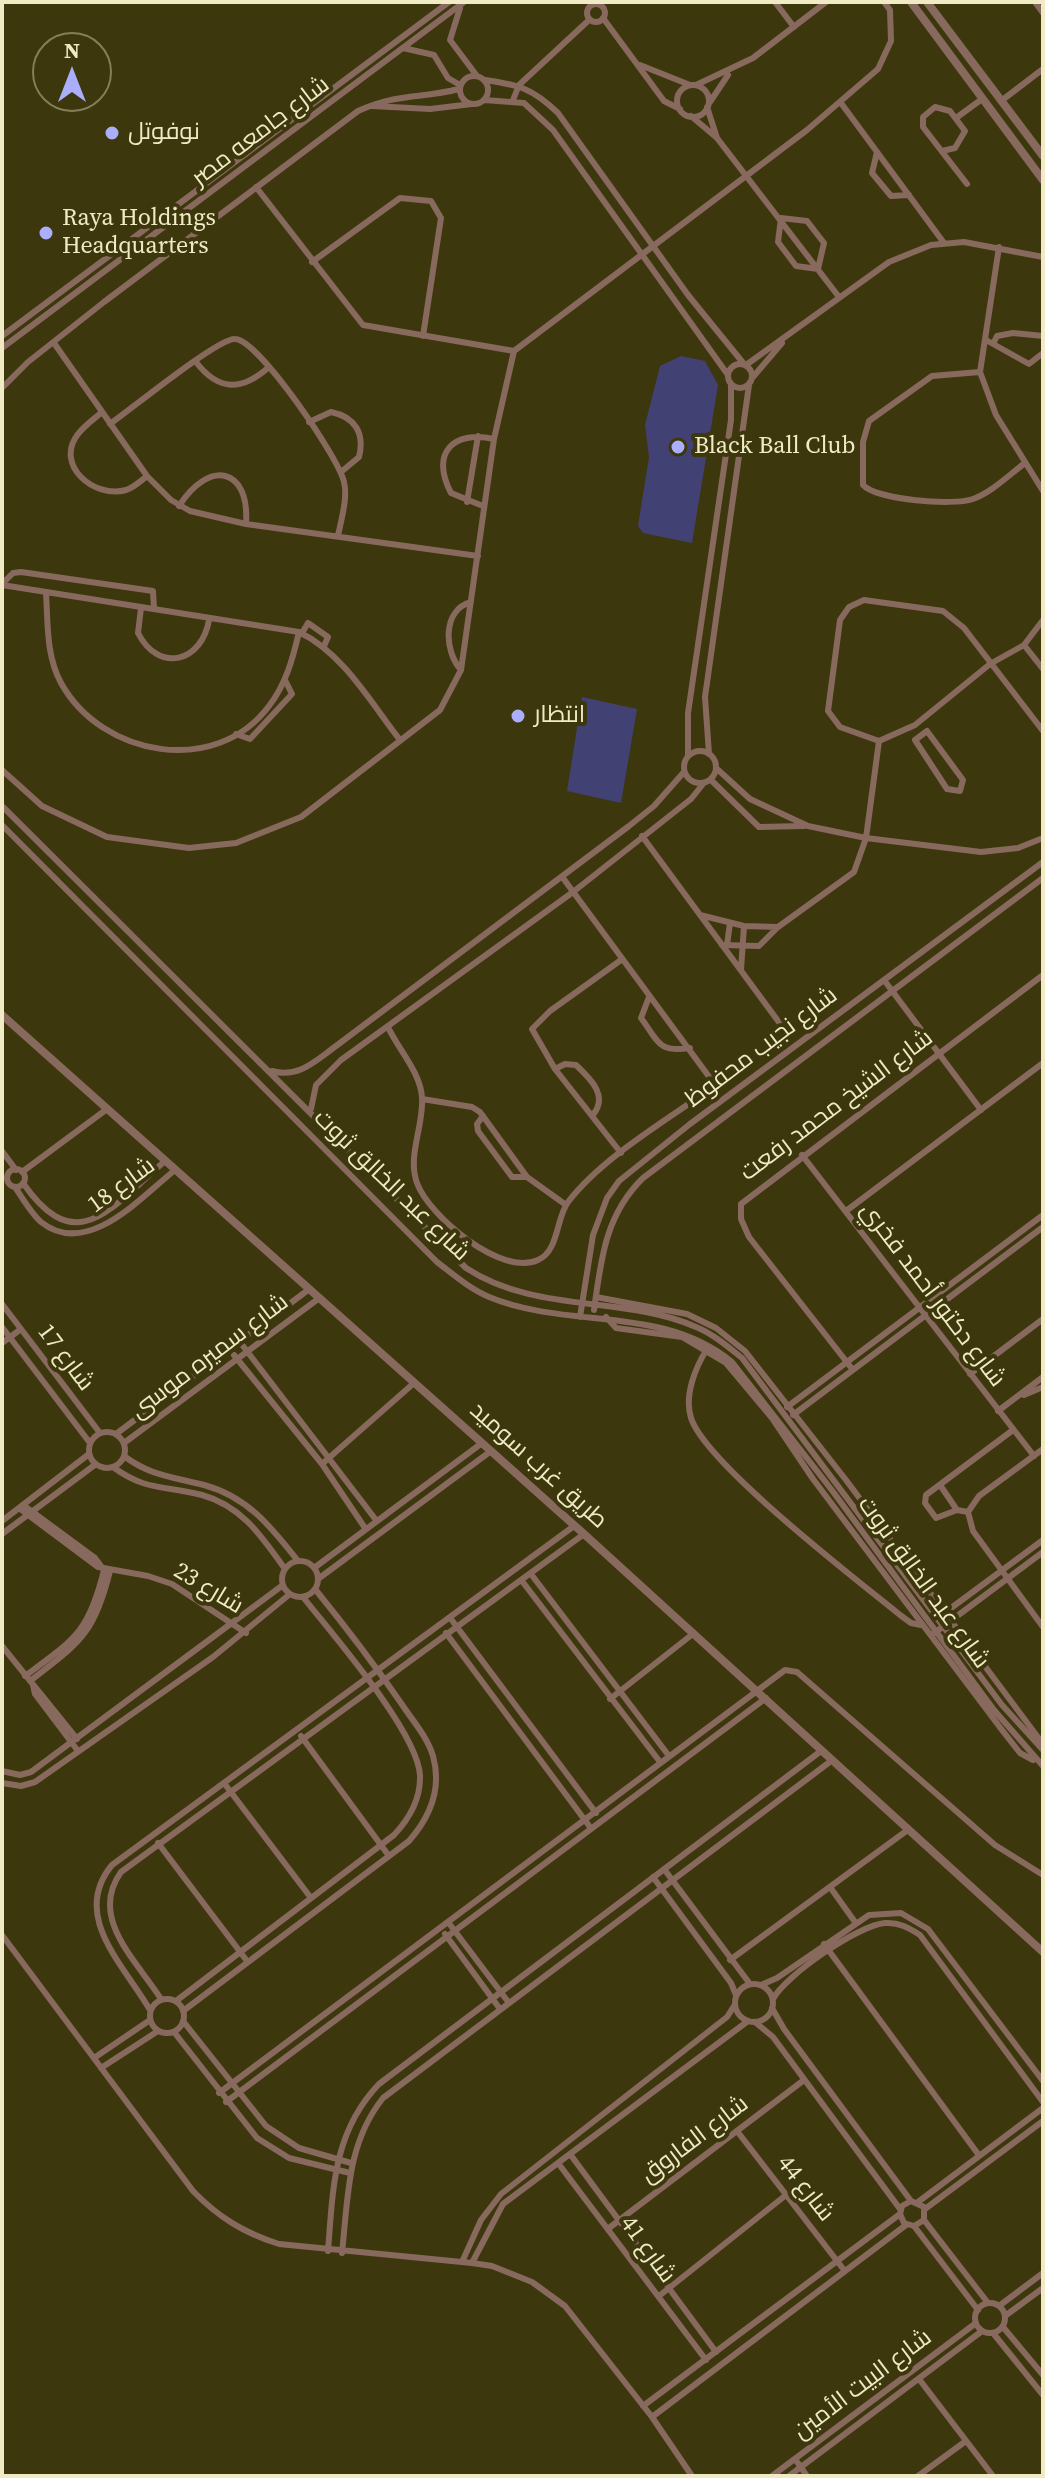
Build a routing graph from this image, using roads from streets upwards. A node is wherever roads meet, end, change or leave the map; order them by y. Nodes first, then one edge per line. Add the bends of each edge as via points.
1 (449, 2) edge
2 (464, 2) edge
3 (775, 2) edge
4 (826, 2) edge
5 (884, 2) edge
6 (911, 2) edge
7 (927, 2) edge
8 (1035, 2) edge
9 (597, 3) edge
10 (1043, 13) edge
11 (603, 18) junction
12 (589, 20) junction
13 (794, 27) junction
14 (403, 48) junction
15 (640, 65) junction
16 (1043, 69) edge
17 (730, 72) junction
18 (477, 76) junction
19 (485, 80) junction
20 (519, 85) junction
21 (693, 85) junction
22 (460, 87) junction
23 (982, 99) junction
24 (484, 100) junction
25 (513, 100) junction
26 (1001, 101) junction
27 (841, 103) junction
28 (472, 104) junction
29 (369, 106) junction
30 (708, 106) junction
31 (680, 109) junction
32 (691, 116) junction
33 (956, 118) junction
34 (717, 138) junction
35 (942, 151) junction
36 (877, 152) junction
37 (1022, 153) junction
38 (1042, 153) edge
39 (746, 174) junction
40 (1043, 180) edge
41 (967, 184) dead end
42 (256, 187) junction
43 (909, 195) junction
44 (781, 218) junction
45 (944, 243) junction
46 (652, 245) junction
47 (999, 247) junction
48 (640, 253) junction
49 (1043, 257) edge
50 (312, 262) junction
51 (818, 269) junction
52 (839, 297) junction
53 (2, 336) edge
54 (423, 336) junction
55 (1043, 336) edge
56 (785, 340) junction
57 (990, 341) junction
58 (54, 343) junction
59 (2, 348) edge
60 (514, 351) junction
61 (1043, 353) edge
62 (196, 362) junction
63 (745, 365) junction
64 (269, 367) junction
65 (980, 372) junction
66 (728, 375) junction
67 (753, 377) junction
68 (731, 385) junction
69 (749, 385) junction
70 (2, 388) edge
71 (102, 412) junction
72 (309, 422) junction
73 (110, 424) junction
74 (478, 436) junction
75 (494, 439) junction
76 (1025, 463) junction
77 (1043, 471) edge
78 (341, 472) junction
79 (147, 476) junction
80 (1035, 477) junction
81 (1043, 491) edge
82 (467, 502) junction
83 (179, 506) junction
84 (483, 506) junction
85 (246, 524) junction
86 (338, 536) junction
87 (478, 556) junction
88 (2, 585) edge
89 (46, 593) junction
90 (471, 602) junction
91 (141, 608) junction
92 (154, 609) junction
93 (209, 620) junction
94 (1043, 620) edge
95 (301, 633) junction
96 (1024, 645) junction
97 (324, 646) junction
98 (990, 664) junction
99 (1043, 669) edge
100 (461, 670) junction
101 (285, 680) junction
102 (915, 725) junction
103 (1043, 731) edge
104 (236, 734) junction
105 (921, 734) junction
106 (400, 740) junction
107 (879, 741) junction
108 (709, 754) junction
109 (688, 755) junction
110 (716, 768) junction
111 (2, 770) edge
112 (684, 772) junction
113 (711, 780) junction
114 (703, 784) junction
115 (738, 790) junction
116 (732, 798) junction
117 (2, 806) edge
118 (2, 825) edge
119 (808, 826) junction
120 (642, 836) junction
121 (866, 838) junction
122 (1043, 838) edge
123 (1043, 862) edge
124 (563, 878) junction
125 (1043, 878) edge
126 (573, 892) junction
127 (700, 915) junction
128 (730, 923) junction
129 (744, 926) junction
130 (495, 927) junction
131 (778, 927) junction
132 (502, 941) junction
133 (725, 945) junction
134 (744, 948) junction
135 (621, 960) junction
136 (162, 965) junction
137 (741, 970) junction
138 (1043, 976) edge
139 (151, 977) junction
140 (884, 980) junction
141 (893, 991) junction
142 (649, 997) junction
143 (2, 1015) edge
144 (781, 1025) dead end
145 (388, 1027) junction
146 (690, 1048) junction
147 (332, 1049) junction
148 (938, 1053) junction
149 (341, 1060) junction
150 (1043, 1063) edge
151 (555, 1069) junction
152 (269, 1070) junction
153 (422, 1099) junction
154 (107, 1109) junction
155 (981, 1110) junction
156 (311, 1111) junction
157 (483, 1116) junction
158 (592, 1116) junction
159 (2, 1151) edge
160 (621, 1153) junction
161 (802, 1155) junction
162 (165, 1161) junction
163 (175, 1170) junction
164 (19, 1171) junction
165 (527, 1177) junction
166 (4, 1181) edge
167 (23, 1183) junction
168 (14, 1187) junction
169 (566, 1205) junction
170 (846, 1211) junction
171 (1043, 1215) edge
172 (1043, 1227) edge
173 (308, 1290) junction
174 (596, 1297) junction
175 (318, 1299) junction
176 (2, 1304) edge
177 (582, 1304) junction
178 (594, 1306) junction
179 (919, 1307) junction
180 (926, 1315) junction
181 (580, 1317) junction
182 (606, 1317) junction
183 (13, 1318) junction
184 (593, 1318) junction
185 (1043, 1319) edge
186 (2, 1327) edge
187 (21, 1329) junction
188 (10, 1337) junction
189 (240, 1342) junction
190 (2, 1343) edge
191 (230, 1349) junction
192 (707, 1349) junction
193 (247, 1351) junction
194 (237, 1358) junction
195 (847, 1362) junction
196 (853, 1370) junction
197 (970, 1374) junction
198 (1043, 1377) edge
199 (414, 1383) junction
200 (1043, 1387) edge
201 (1013, 1399) junction
202 (786, 1408) junction
203 (998, 1411) junction
204 (297, 1414) junction
205 (791, 1416) junction
206 (774, 1417) junction
207 (287, 1421) junction
208 (779, 1425) junction
209 (1013, 1430) junction
210 (100, 1433) junction
211 (116, 1434) junction
212 (90, 1443) junction
213 (124, 1443) junction
214 (482, 1443) junction
215 (1043, 1449) edge
216 (491, 1451) junction
217 (89, 1454) junction
218 (124, 1456) junction
219 (331, 1456) junction
220 (1034, 1456) junction
221 (96, 1464) junction
222 (322, 1464) junction
223 (113, 1467) junction
224 (940, 1485) junction
225 (21, 1507) junction
226 (957, 1510) junction
227 (968, 1512) junction
228 (30, 1513) junction
229 (376, 1520) junction
230 (2, 1521) edge
231 (574, 1526) junction
232 (365, 1528) junction
233 (2, 1534) edge
234 (584, 1534) junction
235 (1043, 1540) edge
236 (1043, 1552) edge
237 (298, 1561) junction
238 (314, 1568) junction
239 (285, 1569) junction
240 (107, 1570) junction
241 (1003, 1570) junction
242 (531, 1574) junction
243 (1008, 1578) junction
244 (318, 1579) junction
245 (522, 1581) junction
246 (283, 1585) junction
247 (315, 1589) junction
248 (290, 1594) junction
249 (303, 1597) junction
250 (941, 1616) junction
251 (565, 1617) junction
252 (451, 1619) junction
253 (232, 1623) junction
254 (556, 1623) junction
255 (946, 1624) junction
256 (925, 1626) junction
257 (441, 1627) junction
258 (457, 1627) junction
259 (1043, 1627) edge
260 (246, 1633) junction
261 (694, 1633) junction
262 (933, 1634) junction
263 (448, 1635) junction
264 (583, 1642) junction
265 (2, 1646) edge
266 (575, 1649) junction
267 (378, 1670) junction
268 (383, 1678) junction
269 (366, 1679) junction
270 (29, 1681) junction
271 (371, 1687) junction
272 (757, 1691) junction
273 (620, 1692) junction
274 (766, 1698) junction
275 (610, 1699) junction
276 (640, 1718) junction
277 (415, 1724) junction
278 (631, 1724) junction
279 (296, 1729) junction
280 (403, 1733) junction
281 (302, 1737) junction
282 (74, 1741) junction
283 (1043, 1744) edge
284 (80, 1749) junction
285 (1043, 1750) edge
286 (821, 1751) junction
287 (432, 1756) junction
288 (669, 1756) junction
289 (417, 1761) junction
290 (831, 1761) junction
291 (660, 1762) junction
292 (1042, 1765) edge
293 (2, 1771) edge
294 (2, 1783) edge
295 (224, 1783) junction
296 (230, 1790) junction
297 (594, 1810) junction
298 (601, 1818) junction
299 (583, 1819) junction
300 (590, 1827) junction
301 (909, 1829) junction
302 (152, 1835) junction
303 (158, 1843) junction
304 (381, 1846) junction
305 (389, 1856) junction
306 (664, 1869) junction
307 (1043, 1875) edge
308 (653, 1877) junction
309 (336, 1879) junction
310 (673, 1882) junction
311 (830, 1887) junction
312 (344, 1890) junction
313 (663, 1890) junction
314 (311, 1898) junction
315 (448, 1922) junction
316 (855, 1922) junction
317 (440, 1928) junction
318 (455, 1931) junction
319 (2, 1935) edge
320 (447, 1937) junction
321 (824, 1944) junction
322 (239, 1951) junction
323 (829, 1951) junction
324 (1043, 1952) edge
325 (730, 1960) junction
326 (247, 1961) junction
327 (750, 1984) junction
328 (761, 1985) junction
329 (500, 1992) junction
330 (736, 1995) junction
331 (492, 1998) junction
332 (161, 1999) junction
333 (773, 1999) junction
334 (176, 2001) junction
335 (509, 2003) junction
336 (734, 2006) junction
337 (772, 2008) junction
338 (500, 2009) junction
339 (150, 2010) junction
340 (183, 2011) junction
341 (995, 2013) junction
342 (150, 2020) junction
343 (985, 2020) junction
344 (183, 2021) junction
345 (752, 2022) junction
346 (158, 2031) junction
347 (174, 2032) junction
348 (94, 2058) junction
349 (101, 2068) junction
350 (804, 2080) junction
351 (1043, 2081) edge
352 (231, 2083) junction
353 (238, 2092) junction
354 (219, 2093) junction
355 (226, 2102) junction
356 (1043, 2102) edge
357 (1043, 2108) edge
358 (1043, 2121) edge
359 (737, 2131) junction
360 (556, 2149) junction
361 (978, 2154) junction
362 (564, 2158) junction
363 (336, 2159) junction
364 (351, 2163) junction
365 (334, 2170) junction
366 (350, 2173) junction
367 (786, 2195) junction
368 (915, 2201) junction
369 (925, 2209) junction
370 (900, 2212) junction
371 (619, 2220) junction
372 (924, 2220) junction
373 (910, 2225) junction
374 (609, 2228) junction
375 (328, 2251) junction
376 (342, 2253) junction
377 (836, 2259) junction
378 (462, 2262) junction
379 (472, 2263) junction
380 (844, 2270) junction
381 (1043, 2273) edge
382 (669, 2288) junction
383 (1043, 2288) edge
384 (659, 2296) junction
385 (988, 2303) junction
386 (999, 2306) junction
387 (978, 2310) junction
388 (1005, 2316) junction
389 (976, 2323) junction
390 (1003, 2327) junction
391 (982, 2331) junction
392 (993, 2333) junction
393 (711, 2356) junction
394 (719, 2364) junction
395 (1043, 2375) edge
396 (919, 2379) junction
397 (1043, 2395) edge
398 (643, 2406) junction
399 (652, 2417) junction
400 (966, 2441) junction
401 (795, 2459) junction
402 (785, 2466) junction
403 (800, 2467) junction
404 (791, 2475) edge
405 (692, 2476) edge
406 (772, 2476) edge
407 (807, 2476) edge
408 (918, 2476) edge
409 (993, 2476) edge

1 - 53 street, شارع جامعه مصر
2 - 14 street, شارع جامعه مصر
2 - 18 street via 450,40
3 - 13 street
4 - 13 street
5 - 27 street via 892,24 887,56
6 - 23 street
7 - 26 street
8 - 10 street
9 - 11 street via 604,9
9 - 12 street via 588,8
11 - 12 street
11 - 15 street
12 - 20 street
13 - 17 street
14 - 22 street via 434,55
14 - 59 street, شارع جامعه مصر
15 - 21 street
15 - 31 street via 664,101
16 - 26 street
17 - 21 street
17 - 30 street
18 - 19 street
18 - 22 street via 469,76
19 - 20 street
19 - 24 street
20 - 25 street
20 - 46 street via 538,93 558,113
21 - 30 street via 705,90
21 - 31 street via 678,94
22 - 28 street via 462,97
22 - 29 street via 431,96 387,98
23 - 33 street
23 - 37 street
24 - 25 street
24 - 28 street
25 - 48 street via 524,103 553,130
26 - 38 street
27 - 36 street
27 - 39 street
28 - 29 street via 457,109
29 - 42 street
30 - 32 street
30 - 34 street
31 - 32 street
32 - 34 street
33 - 35 street via 964,138 955,148
33 - 35 street via 940,107 923,117 923,127
34 - 39 street
35 - 41 street
36 - 43 street
36 - 43 street via 872,173 891,196
37 - 38 street
37 - 40 street
39 - 44 street
39 - 46 street
42 - 50 street
42 - 58 street
43 - 45 street
44 - 51 street
44 - 51 street via 778,242 796,266
44 - 51 street via 807,221 824,243
45 - 47 street
45 - 52 street via 889,262
46 - 48 street
46 - 63 street
47 - 49 street
47 - 57 street
48 - 60 street
48 - 66 street
50 - 54 street via 363,325
50 - 54 street via 400,198 431,201 441,218
51 - 52 street
52 - 56 street
54 - 60 street
55 - 57 street via 1013,333
56 - 63 street
56 - 67 street
57 - 61 street via 1029,364
57 - 65 street
58 - 70 street
58 - 71 street
60 - 75 street
62 - 64 street via 205,374 230,387 249,383
62 - 64 street via 232,338 249,344
62 - 73 street
63 - 66 street via 733,366
63 - 67 street
64 - 72 street
65 - 76 street via 996,415
65 - 76 street via 932,376 869,421 863,442 863,485 879,496 966,501
66 - 68 street
67 - 69 street
68 - 69 street
68 - 109 street via 731,420 688,713
69 - 108 street via 705,697
71 - 73 street
71 - 79 street via 72,445 79,476 95,488 118,491
72 - 78 street
72 - 78 street via 331,412 354,422 360,432 359,457
73 - 79 street
74 - 75 street
74 - 82 street
74 - 82 street via 458,440 442,463 451,493
75 - 84 street
76 - 80 street
77 - 80 street
78 - 86 street via 345,488
79 - 83 street
80 - 81 street
82 - 84 street
83 - 85 street
83 - 85 street via 197,481 215,475 230,479 248,505
84 - 87 street
85 - 86 street
86 - 87 street
87 - 90 street
88 - 89 street
88 - 92 street via 21,572 153,591
89 - 91 street
89 - 104 street via 47,635 55,668 62,684 98,724 142,747 168,752
90 - 100 street
90 - 100 street via 458,606 452,615 448,650
91 - 92 street
91 - 93 street via 137,620 144,645 166,658 179,658 199,646
92 - 93 street
93 - 95 street
94 - 96 street
95 - 97 street
95 - 97 street via 308,623 328,637
95 - 101 street
96 - 98 street
96 - 99 street
97 - 106 street
98 - 102 street
98 - 103 street
98 - 107 street via 964,628 943,611 864,600 849,607 840,620 828,711 840,727
100 - 106 street via 440,710
101 - 104 street via 269,706
101 - 104 street via 292,694 260,733 250,739
102 - 105 street
102 - 107 street
105 - 105 street via 915,740 947,789 960,791 963,780 927,731
106 - 111 street via 301,817 236,843 189,848 107,837 42,806
107 - 121 street
108 - 109 street
108 - 110 street
109 - 112 street
110 - 113 street
110 - 115 street
112 - 114 street
112 - 124 street via 654,806
113 - 114 street
113 - 116 street
114 - 120 street
115 - 116 street
115 - 119 street
116 - 119 street via 759,827
117 - 136 street, شارع عبد الخالق ثروت
118 - 139 street, شارع عبد الخالق ثروت
119 - 121 street
120 - 126 street
120 - 127 street
121 - 122 street via 998,852
121 - 131 street via 854,872
123 - 140 street, شارع نجيب محفوظ
124 - 126 street
124 - 130 street
125 - 141 street, شارع نجيب محفوظ
126 - 132 street
126 - 135 street
127 - 128 street
127 - 133 street
128 - 129 street
128 - 133 street
129 - 131 street
129 - 134 street
130 - 132 street
130 - 147 street
131 - 134 street via 763,944
132 - 145 street
133 - 134 street
133 - 137 street
134 - 137 street
135 - 142 street
135 - 151 street via 533,1026 535,1039
136 - 139 street
136 - 152 street, شارع عبد الخالق ثروت
137 - 144 street
138 - 148 street, شارع الشيخ محمد رفعت
139 - 181 street, شارع عبد الخالق ثروت via 437,1262 489,1297
140 - 141 street
140 - 177 street, شارع نجيب محفوظ via 619,1181 598,1216
141 - 148 street
141 - 174 street, شارع نجيب محفوظ via 630,1191 605,1239
142 - 146 street
142 - 146 street via 641,1018 664,1047
143 - 154 street, طريق غرب سوميد
145 - 149 street
145 - 153 street
146 - 160 street via 710,1074 708,1087
147 - 149 street
147 - 152 street via 301,1071
148 - 155 street
148 - 161 street, شارع الشيخ محمد رفعت
149 - 156 street via 316,1085
150 - 155 street
151 - 158 street
151 - 158 street via 576,1065 600,1094 601,1103
152 - 156 street, شارع عبد الخالق ثروت
153 - 157 street via 472,1107
153 - 169 street via 417,1183 467,1239 490,1254 534,1262 549,1250
154 - 162 street, طريق غرب سوميد
154 - 164 street
155 - 170 street
156 - 177 street, شارع عبد الخالق ثروت via 466,1268 501,1286
157 - 165 street
157 - 165 street via 478,1131 501,1164 512,1177
158 - 160 street
159 - 164 street
160 - 169 street
161 - 170 street, شارع دكتور أحمد فخري
161 - 195 street, شارع الشيخ محمد رفعت via 745,1198 741,1219 749,1237
162 - 163 street, طريق غرب سوميد
162 - 167 street, شارع 18 via 87,1221 74,1223 47,1214
163 - 168 street, شارع 18 via 118,1216 86,1233 50,1228
163 - 173 street, طريق غرب سوميد
164 - 166 street
164 - 167 street
165 - 169 street
166 - 168 street, شارع 18
167 - 168 street
170 - 179 street, شارع دكتور أحمد فخري
171 - 179 street
172 - 180 street
173 - 175 street, طريق غرب سوميد
173 - 189 street, شارع سميره موسى
174 - 178 street, شارع نجيب محفوظ
174 - 202 street via 702,1320 745,1351
175 - 193 street, شارع سميره موسى
175 - 199 street, طريق غرب سوميد
176 - 183 street, شارع 17
177 - 178 street, شارع عبد الخالق ثروت
177 - 181 street, شارع نجيب محفوظ
178 - 184 street, شارع نجيب محفوظ
178 - 202 street, شارع عبد الخالق ثروت via 697,1327 742,1358
179 - 180 street, شارع دكتور أحمد فخري
179 - 195 street
180 - 196 street
180 - 197 street, شارع دكتور أحمد فخري
181 - 184 street, شارع عبد الخالق ثروت
182 - 184 street, شارع عبد الخالق ثروت
182 - 192 street via 616,1328 682,1337
182 - 206 street, شارع عبد الخالق ثروت via 668,1327 712,1346 732,1362
183 - 186 street
183 - 187 street, شارع 17
185 - 197 street
186 - 188 street, شارع 17
187 - 188 street
187 - 210 street, شارع 17
188 - 190 street
188 - 212 street, شارع 17
189 - 191 street, شارع سميره موسى
189 - 193 street
191 - 194 street
191 - 211 street, شارع سميره موسى
192 - 206 street
192 - 256 street via 697,1364 689,1398 690,1415 708,1447 888,1605 911,1623
193 - 194 street, شارع سميره موسى
193 - 204 street
194 - 207 street
194 - 213 street, شارع سميره موسى
195 - 196 street, شارع الشيخ محمد رفعت
195 - 202 street
196 - 205 street
197 - 203 street, شارع دكتور أحمد فخري
198 - 201 street
199 - 214 street, طريق غرب سوميد
199 - 219 street
200 - 201 street
201 - 203 street
202 - 205 street, شارع عبد الخالق ثروت
202 - 206 street
203 - 209 street, شارع دكتور أحمد فخري
204 - 207 street
204 - 219 street
205 - 208 street
205 - 250 street, شارع عبد الخالق ثروت
206 - 208 street, شارع عبد الخالق ثروت
207 - 222 street
208 - 256 street, شارع عبد الخالق ثروت
209 - 220 street, شارع دكتور أحمد فخري
209 - 224 street
210 - 211 street
210 - 212 street
211 - 213 street
212 - 217 street
213 - 218 street
214 - 216 street, طريق غرب سوميد
214 - 229 street
215 - 220 street
216 - 231 street, طريق غرب سوميد
216 - 244 street
217 - 221 street
217 - 225 street
218 - 223 street
218 - 237 street via 164,1478 236,1498 265,1518
219 - 222 street
219 - 229 street
220 - 227 street via 979,1496
221 - 223 street
221 - 228 street
222 - 232 street
223 - 239 street via 150,1487 204,1496 232,1508 255,1527
224 - 226 street
224 - 226 street via 926,1495 925,1503 936,1518
225 - 228 street
225 - 230 street
226 - 227 street
227 - 241 street via 973,1531
228 - 233 street
228 - 240 street
229 - 232 street
231 - 234 street, طريق غرب سوميد
231 - 252 street
232 - 238 street
234 - 242 street
234 - 261 street, طريق غرب سوميد
235 - 241 street
236 - 243 street
237 - 238 street
237 - 239 street
238 - 244 street
239 - 246 street
240 - 253 street, شارع 23 via 172,1584
240 - 270 street via 81,1631
241 - 243 street
241 - 250 street
242 - 245 street
242 - 251 street
243 - 255 street
243 - 259 street
244 - 247 street
245 - 254 street
245 - 258 street
246 - 248 street
246 - 253 street
247 - 249 street
247 - 267 street
248 - 249 street
248 - 260 street
249 - 269 street
250 - 255 street, شارع عبد الخالق ثروت
250 - 256 street
251 - 254 street
251 - 264 street
252 - 257 street
252 - 258 street
253 - 260 street, شارع 23
253 - 282 street
254 - 266 street
255 - 262 street
255 - 283 street
255 - 285 street, شارع عبد الخالق ثروت via 1002,1705
256 - 262 street, شارع عبد الخالق ثروت
257 - 263 street
257 - 267 street
258 - 263 street
258 - 297 street
260 - 284 street
261 - 272 street, طريق غرب سوميد
261 - 273 street
262 - 292 street, شارع عبد الخالق ثروت
263 - 268 street
263 - 299 street
264 - 266 street
264 - 273 street
265 - 270 street
266 - 275 street
267 - 268 street
267 - 269 street
268 - 271 street
268 - 277 street
269 - 271 street
269 - 279 street
270 - 282 street
271 - 280 street
271 - 281 street
272 - 274 street, طريق غرب سوميد
272 - 288 street
272 - 307 street via 785,1670 797,1672 995,1845
273 - 275 street
273 - 276 street
274 - 286 street, طريق غرب سوميد
274 - 298 street
275 - 278 street
276 - 278 street
276 - 288 street
277 - 280 street
277 - 287 street
278 - 291 street
279 - 281 street
279 - 295 street
280 - 289 street
281 - 296 street
281 - 304 street
282 - 284 street
282 - 293 street via 31,1772
284 - 294 street via 35,1782
286 - 290 street, طريق غرب سوميد
286 - 306 street
287 - 289 street
287 - 305 street via 436,1786 428,1816
288 - 291 street
289 - 304 street via 419,1788 411,1814
290 - 301 street, طريق غرب سوميد
290 - 310 street
291 - 297 street
295 - 296 street
295 - 302 street
296 - 303 street
296 - 314 street
297 - 298 street
297 - 299 street
298 - 300 street
299 - 300 street
299 - 315 street
300 - 318 street
301 - 311 street
301 - 324 street, طريق غرب سوميد
302 - 303 street
302 - 339 street via 104,1874 94,1907 103,1938
303 - 322 street
303 - 332 street via 121,1872 107,1906 116,1933
304 - 305 street
304 - 309 street
305 - 312 street
306 - 308 street
306 - 310 street
308 - 313 street
308 - 329 street
309 - 312 street
309 - 314 street
310 - 313 street
310 - 325 street
311 - 316 street
311 - 325 street
312 - 326 street
313 - 330 street
313 - 335 street
314 - 322 street
315 - 317 street
315 - 318 street
316 - 321 street
316 - 341 street via 885,1912 916,1919
317 - 320 street
317 - 352 street
318 - 320 street
318 - 329 street
319 - 348 street
320 - 331 street
320 - 353 street
321 - 323 street
321 - 328 street
322 - 326 street
322 - 334 street
323 - 333 street via 782,1985
323 - 343 street via 873,1925 910,1928
323 - 361 street
325 - 327 street
326 - 340 street
327 - 328 street
327 - 330 street
328 - 333 street
329 - 331 street
329 - 335 street
330 - 336 street
331 - 338 street
331 - 363 street via 367,2096
332 - 334 street
332 - 339 street
333 - 337 street
334 - 340 street
335 - 338 street
336 - 345 street
336 - 360 street via 727,2017
337 - 345 street via 766,2018
337 - 368 street
338 - 364 street via 383,2098 361,2130
339 - 342 street
340 - 344 street
341 - 343 street
341 - 351 street
342 - 346 street
342 - 348 street
343 - 356 street
344 - 347 street
344 - 352 street
345 - 350 street via 773,2037
345 - 362 street
346 - 347 street
346 - 349 street
347 - 354 street
348 - 349 street
349 - 375 street via 213,2212 256,2236
350 - 359 street, شارع الفاروق
350 - 370 street
352 - 353 street
352 - 354 street
353 - 355 street
353 - 363 street via 276,2134 299,2148
354 - 355 street
355 - 365 street via 267,2146
357 - 361 street
358 - 369 street
359 - 367 street, شارع 44
359 - 371 street, شارع الفاروق
360 - 362 street
360 - 378 street via 494,2202
361 - 368 street
362 - 371 street, شارع 41
362 - 374 street, شارع 41
362 - 379 street via 497,2211
363 - 364 street
363 - 365 street
364 - 366 street
365 - 366 street
365 - 375 street
366 - 376 street
367 - 377 street, شارع 44
367 - 382 street
368 - 369 street
368 - 370 street
369 - 372 street
370 - 373 street
370 - 377 street
371 - 374 street, شارع الفاروق
371 - 382 street, شارع 41
372 - 373 street
372 - 385 street
373 - 380 street
373 - 387 street
374 - 384 street, شارع 41
375 - 376 street
376 - 378 street
377 - 380 street, شارع 44
377 - 393 street
378 - 379 street
379 - 398 street via 512,2273 550,2293
380 - 394 street
381 - 386 street
382 - 384 street
382 - 393 street, شارع 41
383 - 388 street
384 - 393 street, شارع 41
385 - 386 street
385 - 387 street
386 - 388 street
387 - 389 street
388 - 390 street
389 - 391 street
389 - 401 street, شارع البيت الأمين
390 - 392 street
390 - 395 street
391 - 392 street
391 - 396 street, شارع البيت الأمين
392 - 397 street
393 - 394 street
393 - 398 street
394 - 399 street
396 - 400 street
396 - 403 street, شارع البيت الأمين
398 - 399 street
399 - 405 street
400 - 408 street
400 - 409 street
401 - 402 street, شارع البيت الأمين
401 - 403 street
402 - 404 street
402 - 406 street, شارع البيت الأمين
403 - 404 street, شارع البيت الأمين
403 - 407 street

